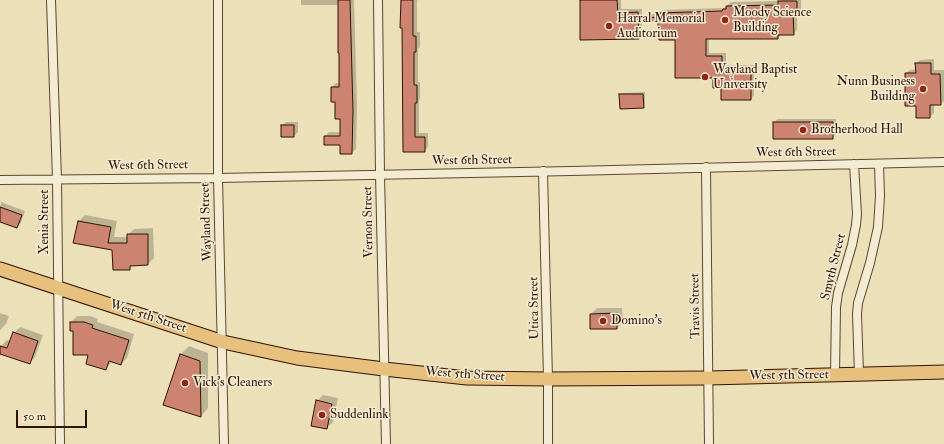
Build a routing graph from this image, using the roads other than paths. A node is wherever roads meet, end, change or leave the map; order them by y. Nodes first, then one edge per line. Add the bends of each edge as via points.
1 (51, 0) edge
2 (218, 0) edge
3 (378, 0) edge
4 (944, 162) edge
5 (854, 164) junction
6 (879, 164) junction
7 (706, 167) junction
8 (543, 171) junction
9 (380, 174) junction
10 (218, 178) junction
11 (57, 179) junction
12 (0, 180) edge
13 (0, 269) edge
14 (57, 288) junction
15 (223, 342) junction
16 (384, 369) junction
17 (944, 372) edge
18 (859, 374) junction
19 (836, 375) junction
20 (709, 378) junction
21 (548, 379) junction
22 (60, 444) edge
23 (224, 444) edge
24 (386, 444) edge
25 (548, 444) edge
26 (709, 444) edge

1 - 11 street, Xenia Street
2 - 10 street, Wayland Street
3 - 9 street, Vernon Street
4 - 6 street, West 6th Street
5 - 6 street, West 6th Street
5 - 7 street, West 6th Street
5 - 19 street, Smyth Street via 857,214 836,307
6 - 18 street via 878,226 858,303
7 - 8 street, West 6th Street
7 - 20 street, Travis Street
8 - 9 street, West 6th Street
8 - 21 street, Utica Street
9 - 10 street, West 6th Street
9 - 16 street, Vernon Street
10 - 11 street, West 6th Street
10 - 15 street, Wayland Street
11 - 12 street, West 6th Street
11 - 14 street, Xenia Street
13 - 14 main road, West 5th Street
14 - 15 main road, West 5th Street
14 - 22 street, Xenia Street
15 - 16 main road, West 5th Street via 297,358
15 - 23 street, Wayland Street
16 - 21 main road, West 5th Street via 467,378
16 - 24 street, Vernon Street
17 - 18 main road, West 5th Street
18 - 19 main road, West 5th Street
19 - 20 main road, West 5th Street
20 - 21 main road, West 5th Street
20 - 26 street, Travis Street
21 - 25 street, Utica Street

